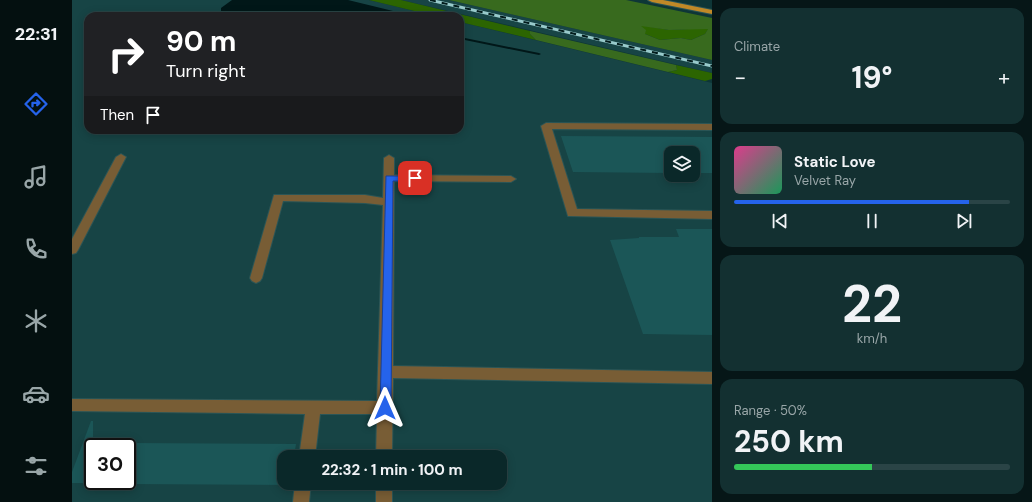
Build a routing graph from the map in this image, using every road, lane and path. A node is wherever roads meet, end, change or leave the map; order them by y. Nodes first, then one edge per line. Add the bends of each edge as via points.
1 (652, 0) edge
2 (712, 12) edge
3 (712, 127) edge
4 (121, 157) dead end
5 (389, 158) dead end
6 (389, 178) junction
7 (511, 179) dead end
8 (389, 202) junction
9 (712, 214) edge
10 (72, 250) edge
11 (256, 278) dead end
12 (386, 372) junction
13 (712, 378) edge
14 (72, 405) edge
15 (313, 408) junction
16 (385, 408) junction
17 (308, 450) edge
18 (384, 450) edge
19 (303, 490) edge
20 (384, 490) edge
21 (301, 502) edge
22 (384, 502) edge

1 - 2 main road
3 - 9 street via 546,126 572,213
4 - 10 street
5 - 6 street
6 - 7 street
6 - 8 street
8 - 11 street via 278,197
8 - 12 street
12 - 13 street
12 - 16 street
14 - 15 street
15 - 16 street
15 - 17 street
16 - 18 street
19 - 21 street
20 - 22 street

